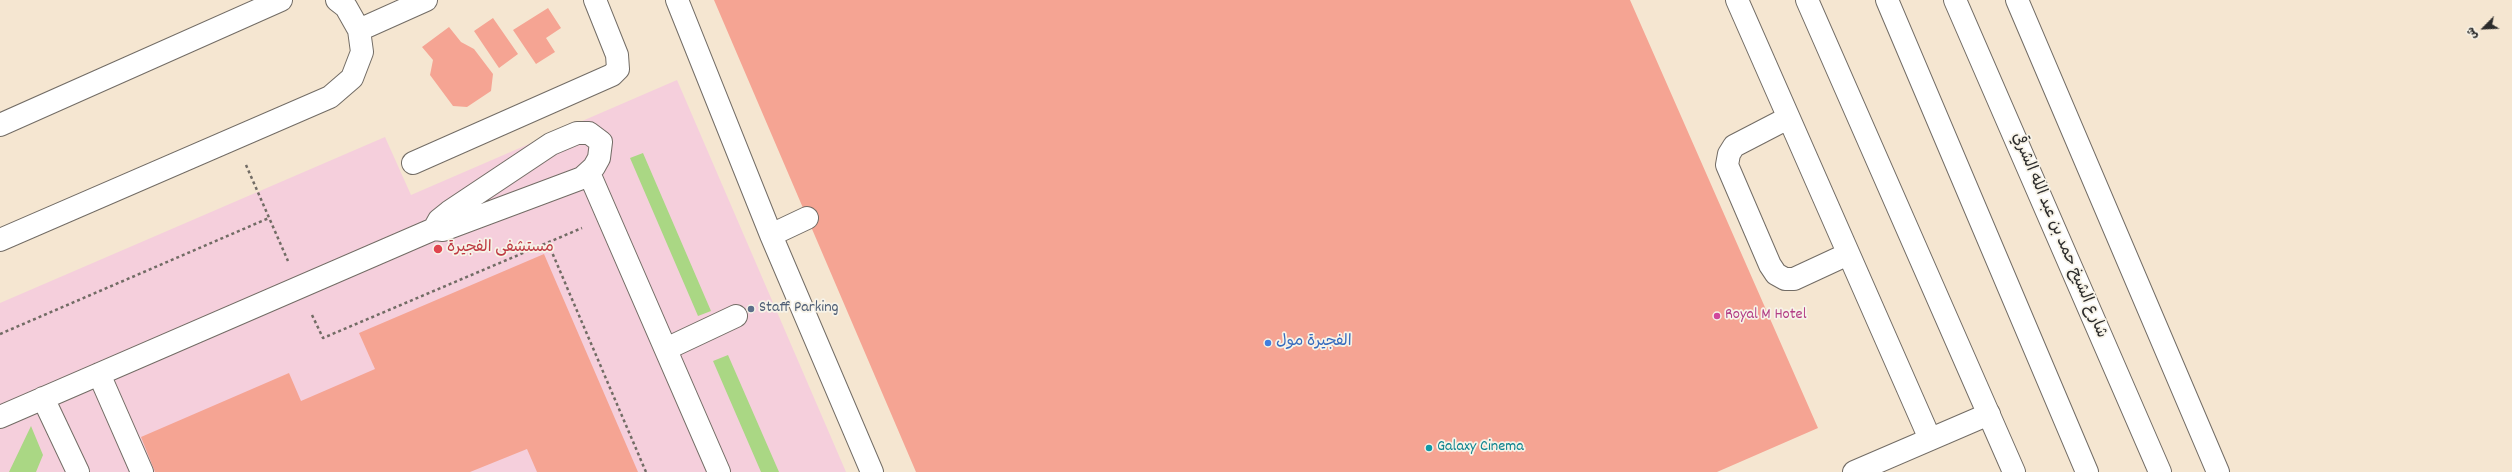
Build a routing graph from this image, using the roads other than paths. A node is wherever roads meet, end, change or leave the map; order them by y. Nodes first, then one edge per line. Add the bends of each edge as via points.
1 (280, 0) edge
2 (337, 0) edge
3 (426, 0) edge
4 (595, 0) edge
5 (677, 0) edge
6 (1737, 0) edge
7 (1807, 0) edge
8 (1887, 0) edge
9 (1955, 0) edge
10 (2017, 0) edge
11 (359, 30) junction
12 (1788, 118) junction
13 (0, 125) edge
14 (413, 163) dead end
15 (589, 173) junction
16 (807, 218) dead end
17 (434, 229) junction
18 (771, 235) junction
19 (0, 240) edge
20 (1848, 254) junction
21 (736, 316) dead end
22 (666, 349) junction
23 (98, 374) junction
24 (43, 398) junction
25 (1989, 414) junction
26 (0, 417) edge
27 (1930, 439) junction
28 (78, 472) edge
29 (142, 472) edge
30 (719, 472) edge
31 (872, 472) edge
32 (1854, 472) edge
33 (2014, 472) edge
34 (2087, 472) edge
35 (2160, 472) edge
36 (2218, 472) edge

1 - 13 main road
2 - 11 main road via 346,7
3 - 11 main road
4 - 14 main road via 617,55 618,69 612,75
5 - 18 main road
6 - 12 main road
7 - 25 main road
8 - 34 main road
9 - 35 main road, شارع الشيخ حمد بن عبد الله الشرقي
10 - 36 main road
11 - 19 main road via 362,52 352,78 330,97
12 - 20 main road
12 - 20 main road via 1743,140 1734,146 1729,154 1727,166 1750,222 1770,265 1776,274 1785,279 1805,276
15 - 17 main road via 450,228
15 - 17 main road via 599,158 602,147 599,140 589,133 565,137 449,212 439,220
15 - 22 main road
16 - 18 main road
17 - 23 main road
18 - 31 main road
20 - 27 main road
21 - 22 main road
22 - 30 main road
23 - 24 main road
23 - 29 main road
24 - 26 main road
24 - 28 main road
25 - 27 main road
25 - 33 main road
27 - 32 main road

